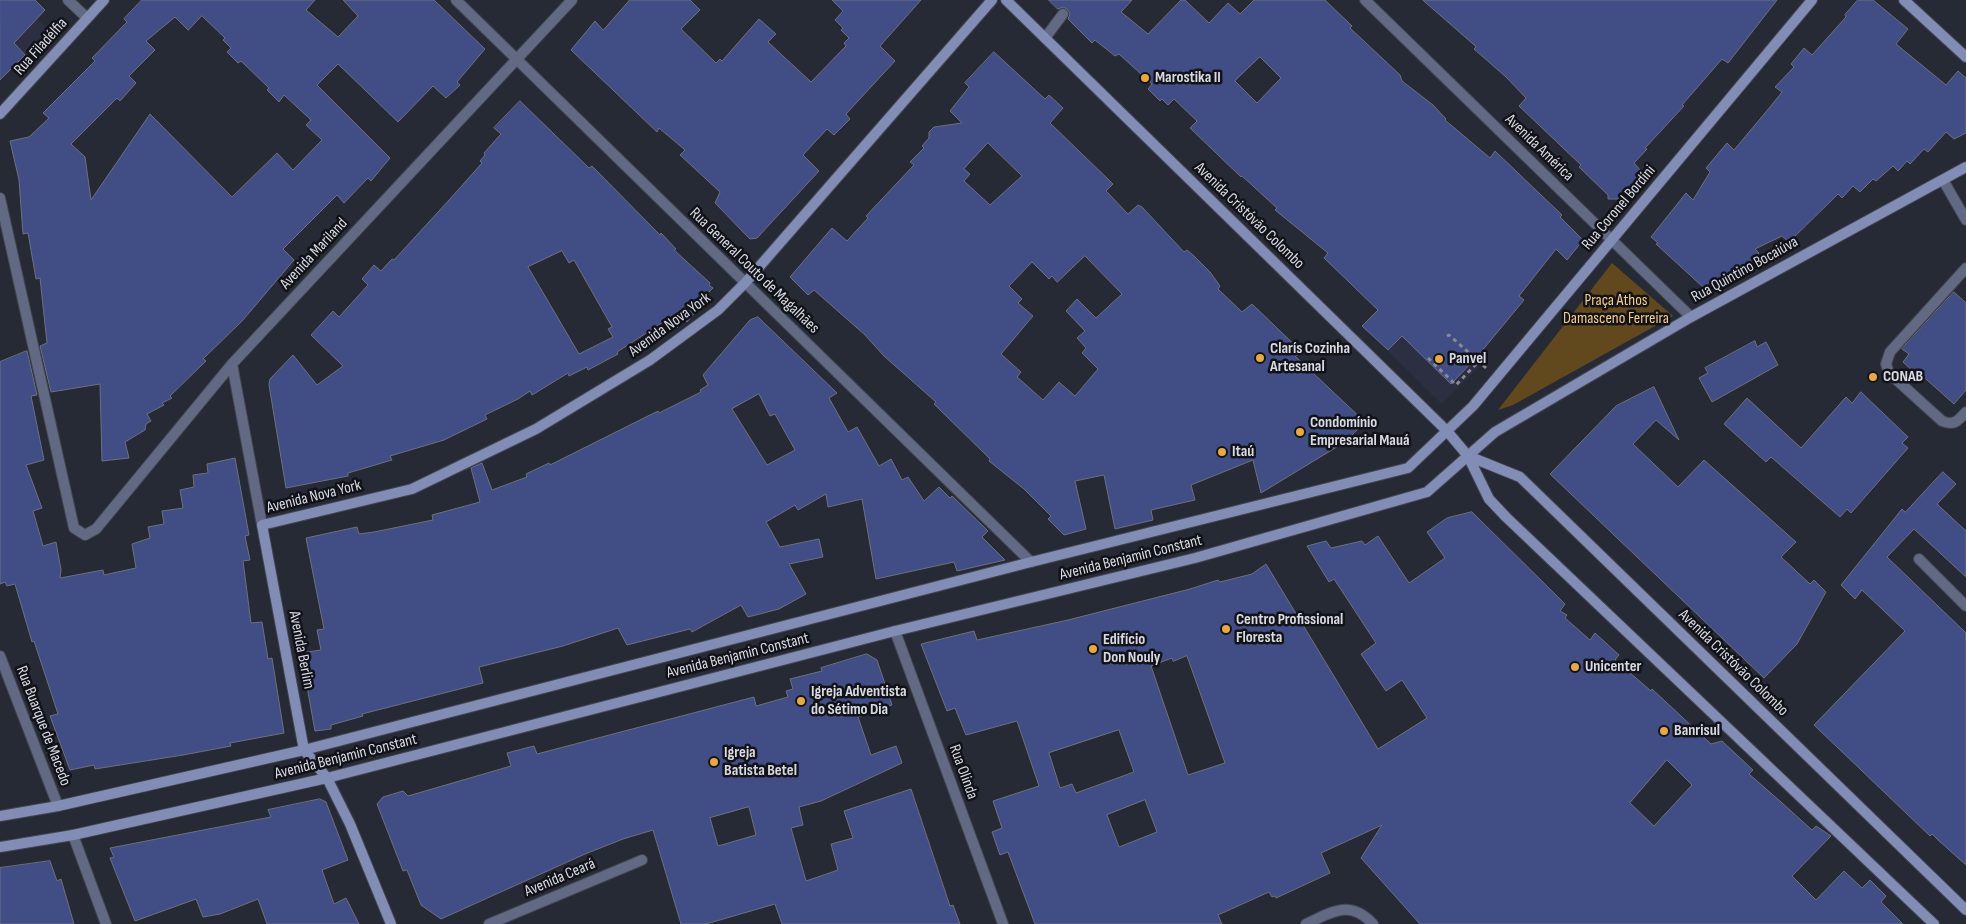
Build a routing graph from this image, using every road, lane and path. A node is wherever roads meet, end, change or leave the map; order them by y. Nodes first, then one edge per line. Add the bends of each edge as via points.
1 (68, 0) edge
2 (104, 0) edge
3 (456, 0) edge
4 (572, 0) edge
5 (992, 0) edge
6 (1006, 0) edge
7 (1365, 0) edge
8 (1812, 0) edge
9 (1904, 0) edge
10 (1063, 14) dead end
11 (87, 18) junction
12 (1045, 38) junction
13 (1966, 57) edge
14 (518, 60) junction
15 (0, 114) edge
16 (1966, 167) edge
17 (1944, 180) junction
18 (0, 198) edge
19 (1966, 220) edge
20 (1612, 240) junction
21 (1966, 268) edge
22 (744, 283) junction
23 (1691, 317) junction
24 (1447, 336) dead end
25 (1428, 358) dead end
26 (232, 364) junction
27 (1966, 412) edge
28 (1447, 431) junction
29 (1468, 456) junction
30 (262, 525) junction
31 (1919, 559) dead end
32 (1031, 562) junction
33 (1966, 606) edge
34 (895, 631) junction
35 (0, 656) edge
36 (304, 750) junction
37 (327, 778) junction
38 (58, 806) junction
39 (0, 816) edge
40 (73, 835) junction
41 (0, 847) edge
42 (642, 860) dead end
43 (1966, 910) edge
44 (106, 924) edge
45 (391, 924) edge
46 (489, 924) edge
47 (1003, 924) edge
48 (1306, 924) edge
49 (1373, 924) edge
50 (1934, 924) edge

1 - 11 street
2 - 11 main road, Rua Filadélfia
3 - 14 street, Rua General Couto de Magalhães
4 - 14 street, Avenida Mariland
5 - 22 main road, Avenida Nova York
6 - 12 main road, Avenida Cristóvão Colombo
7 - 20 street, Avenida América
8 - 20 main road, Rua Coronel Bordini
9 - 13 main road
10 - 12 street
11 - 15 main road, Rua Filadélfia
12 - 28 main road, Avenida Cristóvão Colombo
14 - 22 street, Rua General Couto de Magalhães
14 - 26 street, Avenida Mariland
16 - 17 main road, Rua Quintino Bocaiúva
17 - 19 street
17 - 23 main road, Rua Quintino Bocaiúva
18 - 26 street, Avenida Mariland via 74,528 85,535 96,530
20 - 23 street, Avenida América
20 - 28 main road, Rua Coronel Bordini via 1473,406
21 - 27 street via 1890,352 1886,364 1889,373 1942,421 1956,422
22 - 30 main road, Avenida Nova York via 718,310 650,360 536,429 412,489
22 - 32 street, Rua General Couto de Magalhães
23 - 29 main road, Rua Quintino Bocaiúva via 1495,432
24 - 25 path via 1477,360 1456,385
26 - 30 street, Avenida Berlim
28 - 29 main road, Avenida Cristóvão Colombo
28 - 32 main road, Avenida Benjamin Constant via 1408,468
29 - 34 main road, Avenida Benjamin Constant via 1428,492 1195,558
29 - 43 main road, Avenida Cristóvão Colombo via 1520,477
29 - 50 main road, Avenida Cristóvão Colombo via 1489,499 1506,517
30 - 36 main road, Avenida Berlim
31 - 33 street
32 - 36 main road, Avenida Benjamin Constant
34 - 37 main road, Avenida Benjamin Constant
34 - 47 street, Rua Olinda
35 - 38 street, Rua Buarque de Macedo
36 - 37 main road, Avenida Berlim
36 - 38 main road, Avenida Benjamin Constant
37 - 40 main road, Avenida Benjamin Constant
37 - 45 main road, Avenida Berlim via 350,824
38 - 39 main road, Avenida Benjamin Constant
40 - 41 main road, Avenida Benjamin Constant
40 - 44 street
42 - 46 street, Avenida Ceará
48 - 49 street via 1349,908 1366,916

